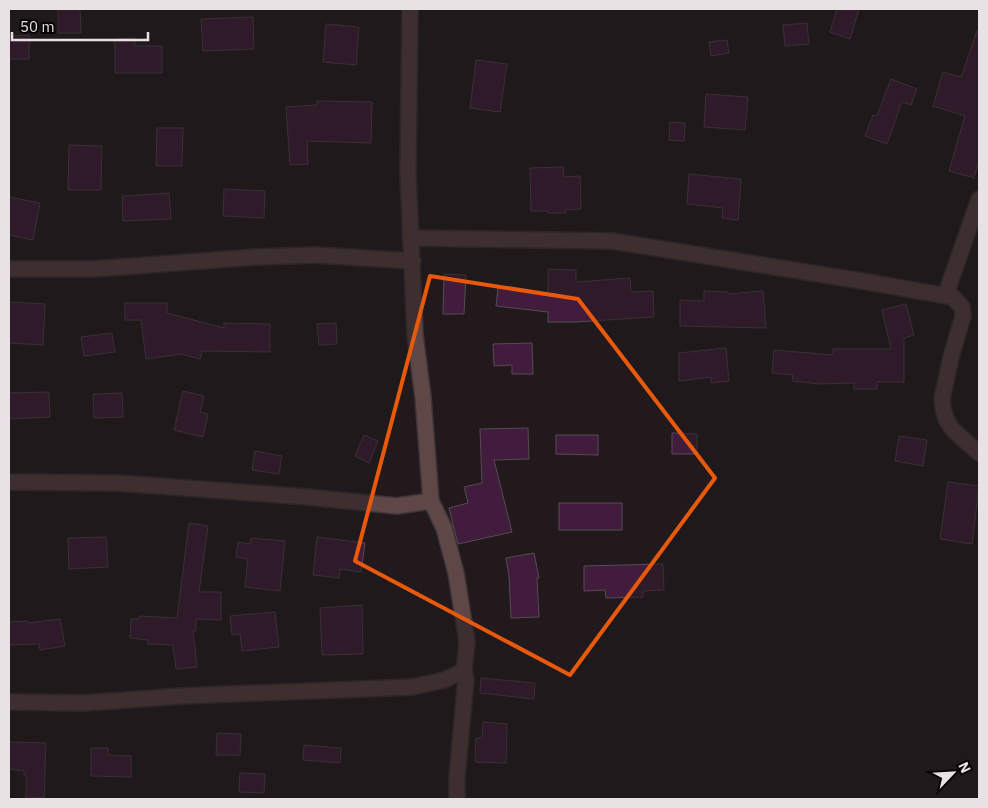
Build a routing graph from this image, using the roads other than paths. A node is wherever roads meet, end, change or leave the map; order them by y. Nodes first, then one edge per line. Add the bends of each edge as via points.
1 (410, 9) edge
2 (979, 199) edge
3 (410, 238) junction
4 (413, 261) junction
5 (9, 269) edge
6 (947, 291) junction
7 (979, 453) edge
8 (9, 482) edge
9 (431, 501) junction
10 (464, 671) junction
11 (9, 702) edge
12 (457, 799) edge

1 - 3 street
2 - 6 street
3 - 4 street
3 - 6 street via 612,241 947,296
4 - 5 street via 316,256 256,257 93,269
4 - 9 street via 416,336
6 - 7 street via 962,307 963,316 942,399 943,408 953,430
8 - 9 street via 117,482 397,506
9 - 10 street via 444,528 456,573 467,642
10 - 11 street via 444,680 412,687 85,702
10 - 12 street

